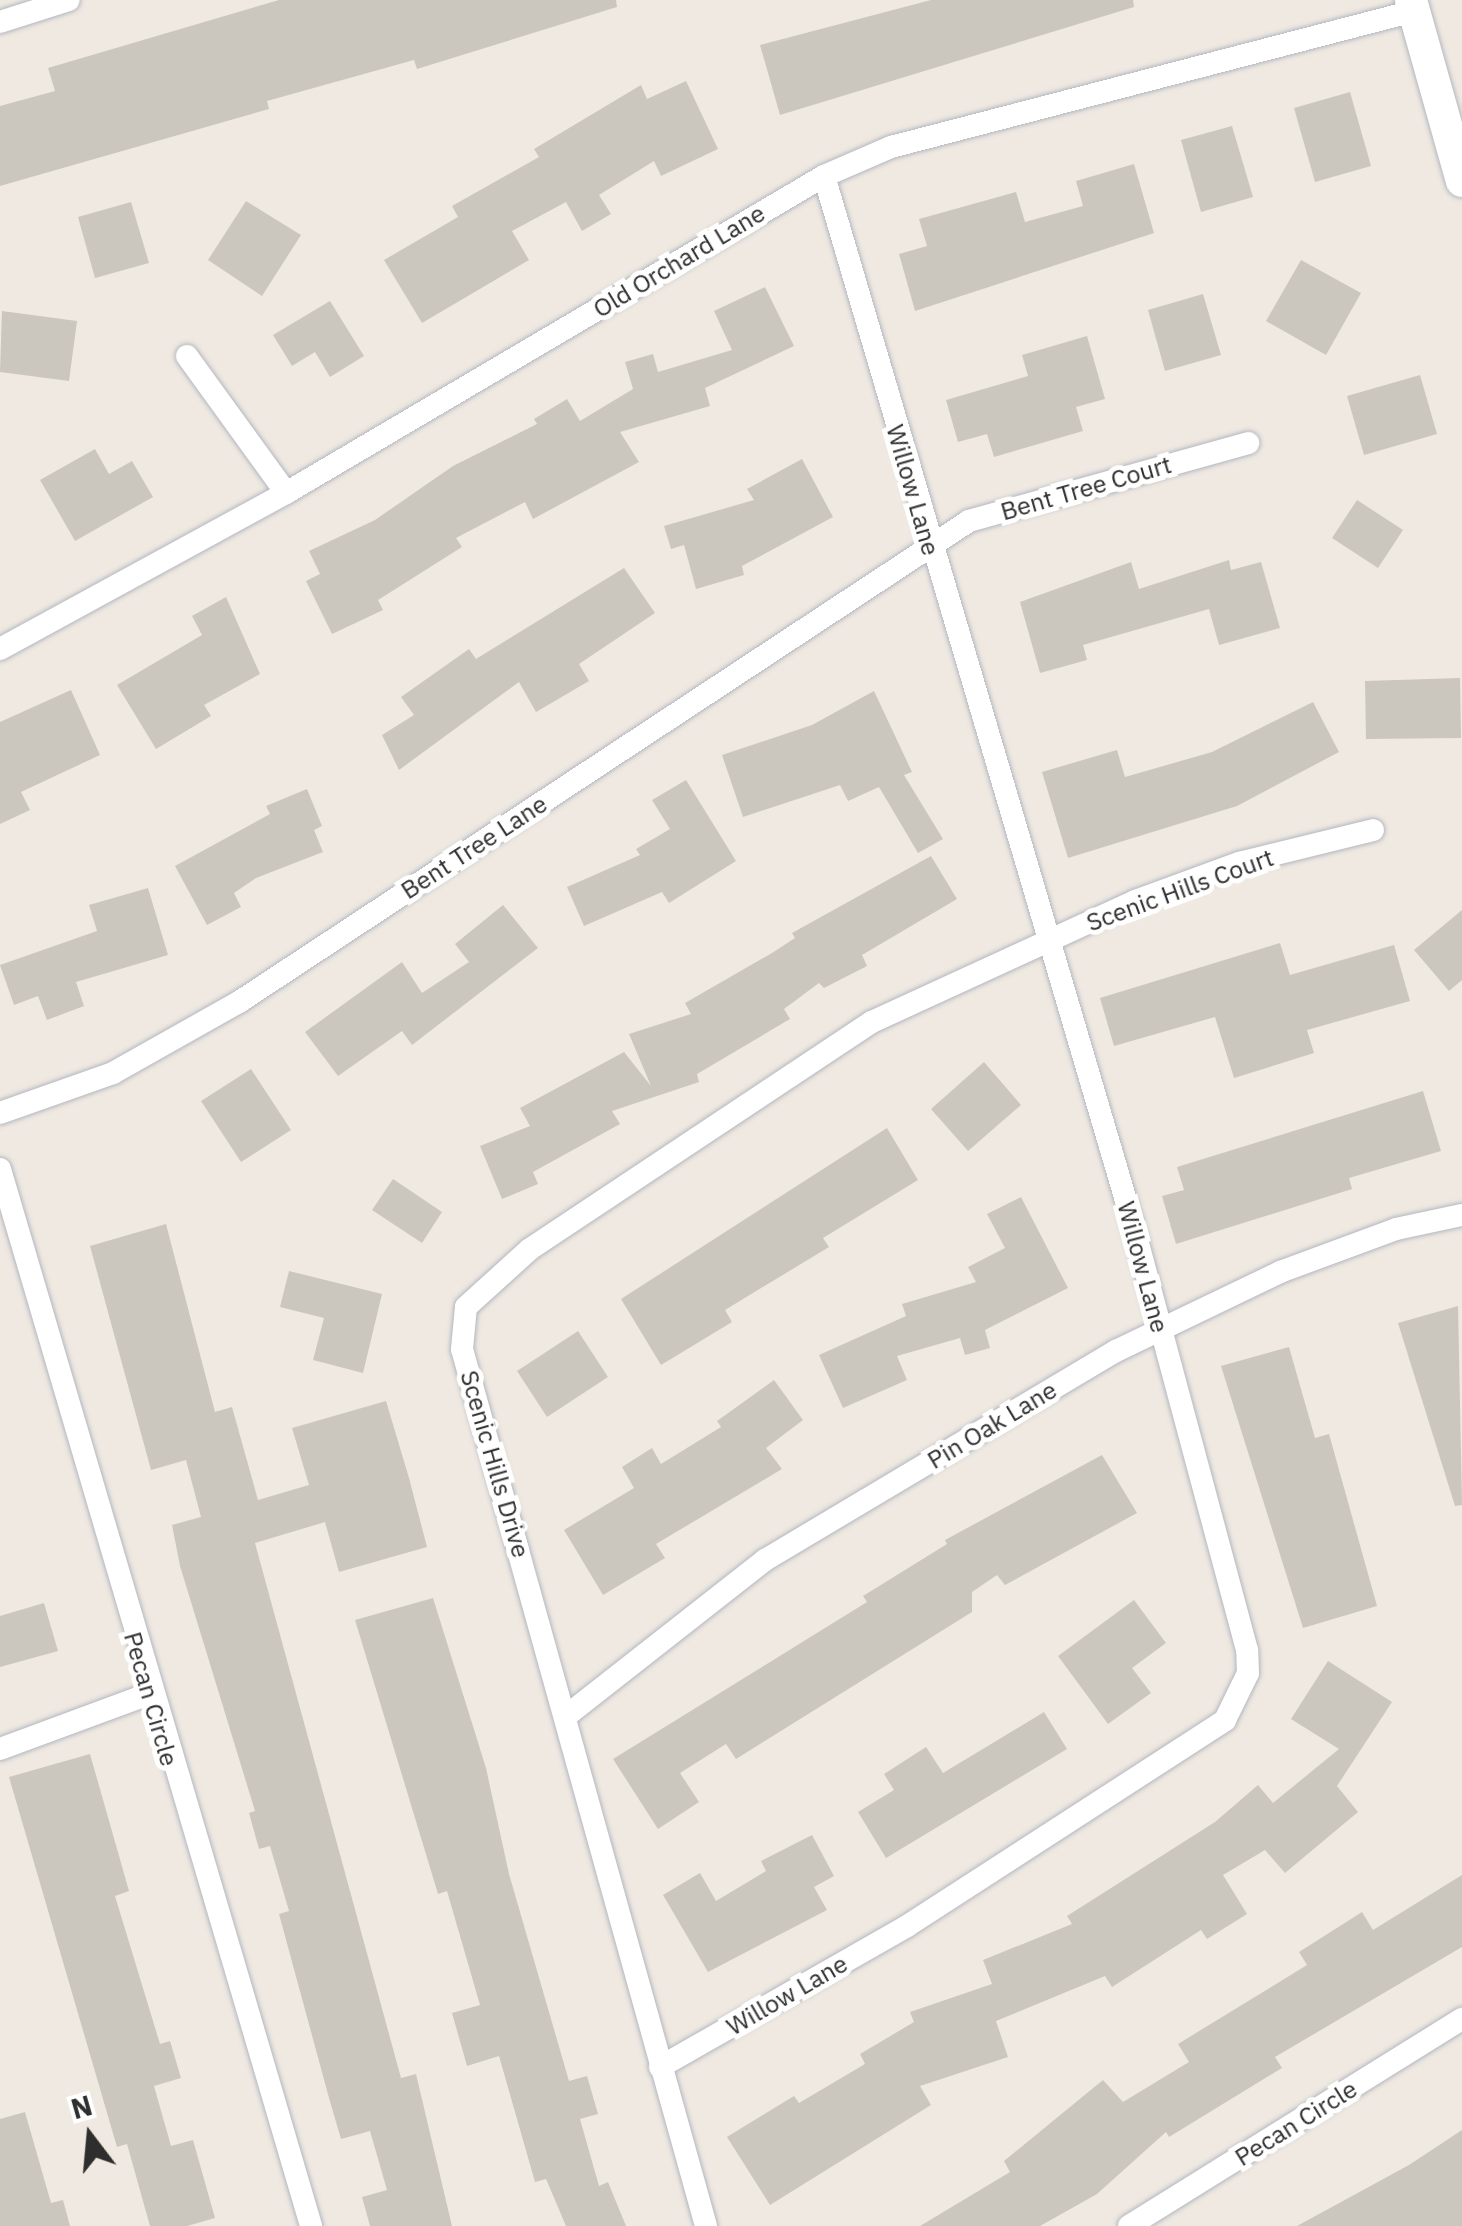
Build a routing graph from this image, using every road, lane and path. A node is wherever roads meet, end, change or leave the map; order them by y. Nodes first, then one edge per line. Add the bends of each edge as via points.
1 (68, 0) edge
2 (1412, 6) edge
3 (0, 22) edge
4 (824, 176) junction
5 (1462, 181) edge
6 (186, 356) dead end
7 (1248, 443) dead end
8 (286, 493) junction
9 (928, 544) junction
10 (0, 650) edge
11 (1373, 830) dead end
12 (1046, 940) junction
13 (0, 1113) edge
14 (0, 1170) edge
15 (1462, 1215) edge
16 (1161, 1330) junction
17 (149, 1694) junction
18 (566, 1716) junction
19 (0, 1749) edge
20 (1462, 2019) edge
21 (660, 2067) junction
22 (311, 2226) edge
23 (706, 2226) edge
24 (1130, 2226) edge

1 - 3 street
2 - 4 street, Old Orchard Lane via 891,147
2 - 5 street
4 - 8 street, Old Orchard Lane
4 - 9 street, Willow Lane
6 - 8 street
7 - 9 street, Bent Tree Court via 969,521
8 - 10 street, Old Orchard Lane
9 - 12 street, Willow Lane
9 - 13 street, Bent Tree Lane via 238,1002 113,1073
11 - 12 street, Scenic Hills Court via 1240,863
12 - 16 street, Willow Lane
12 - 18 street, Scenic Hills Drive via 872,1022 530,1249 466,1307 462,1349
14 - 17 street, Pecan Circle
15 - 16 street, Pin Oak Lane via 1396,1229 1280,1272
16 - 18 street, Pin Oak Lane via 765,1560
16 - 21 street, Willow Lane via 1248,1650 1236,1706 1225,1720 908,1926
17 - 19 street
17 - 22 street, Pecan Circle
18 - 21 street, Scenic Hills Drive
20 - 24 street, Pecan Circle
21 - 23 street, Scenic Hills Drive

